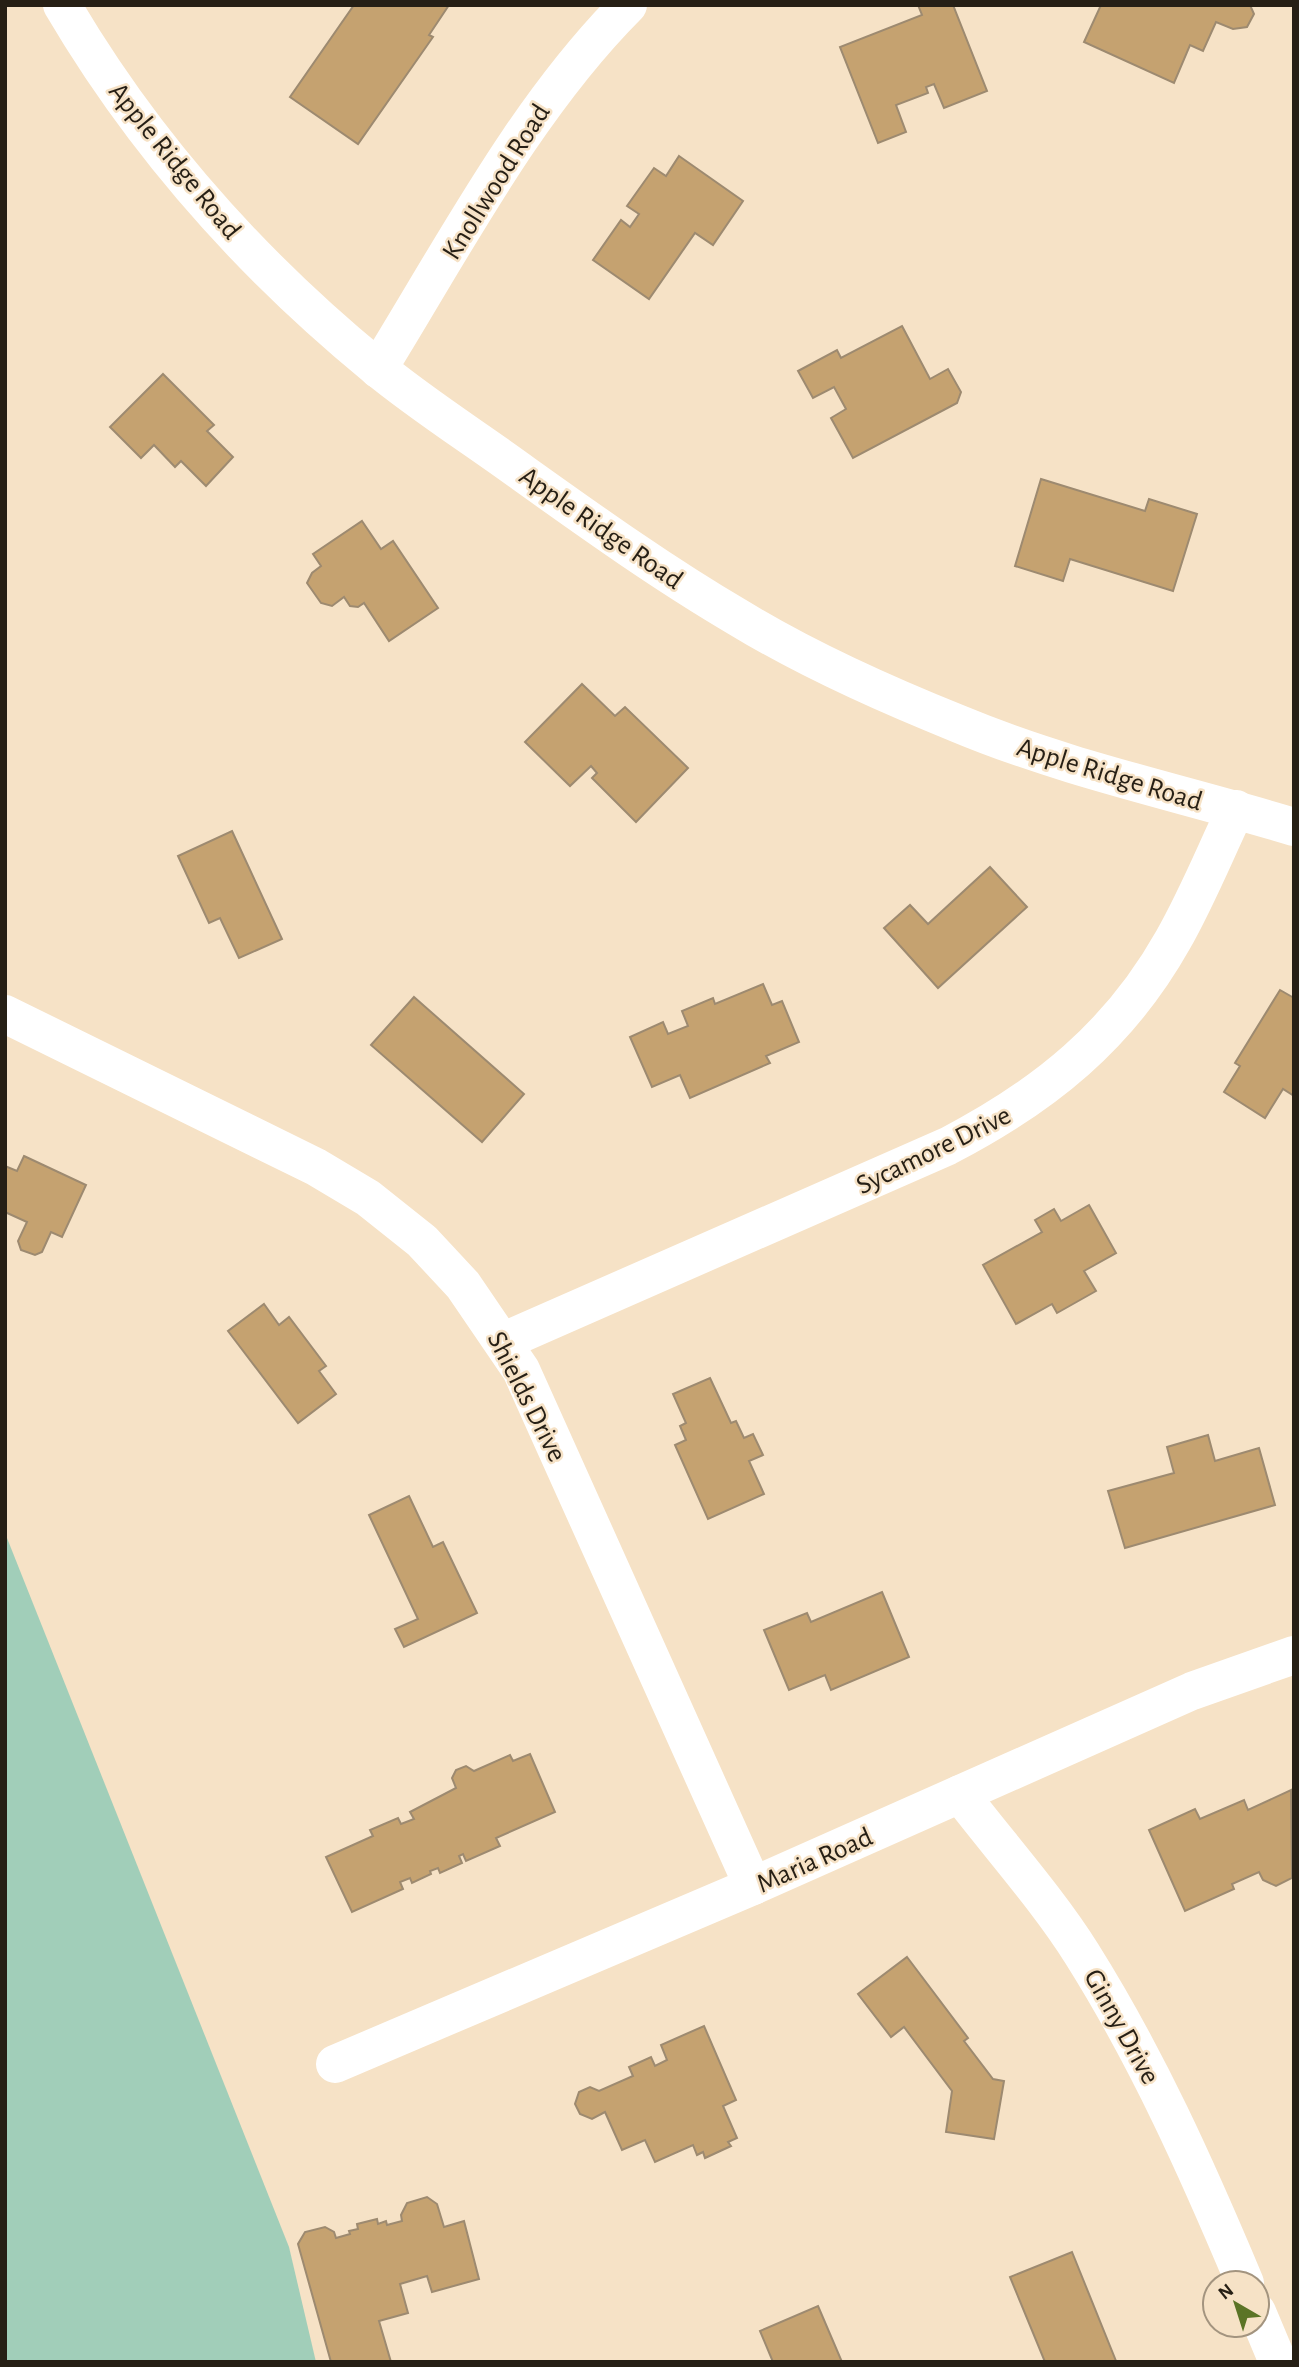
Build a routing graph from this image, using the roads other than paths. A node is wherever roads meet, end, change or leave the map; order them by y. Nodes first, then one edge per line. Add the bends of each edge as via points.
1 (62, 5) edge
2 (628, 5) edge
3 (378, 369) junction
4 (1236, 809) junction
5 (1294, 827) edge
6 (5, 1014) edge
7 (504, 1341) junction
8 (1294, 1655) edge
9 (960, 1794) junction
10 (753, 1886) junction
11 (335, 2064) dead end
12 (1239, 2269) edge
13 (1268, 2339) edge
14 (1278, 2362) edge

1 - 3 street, Apple Ridge Road via 117,90 175,167 267,268
2 - 3 street, Knollwood Road via 587,46 548,96
3 - 4 street, Apple Ridge Road via 638,556 741,620 849,676 960,725 1074,766
4 - 5 street, Apple Ridge Road
4 - 7 street, Sycamore Drive via 1174,939 1142,989 1099,1041 1049,1086 948,1146
6 - 7 street, Shields Drive via 316,1167 368,1198 422,1241 463,1285
7 - 10 street, Shields Drive
8 - 9 street, Maria Road via 1192,1691
9 - 10 street, Maria Road
9 - 12 street, Ginny Drive via 1081,1952 1139,2050 1188,2147
10 - 11 street, Maria Road
13 - 14 street

